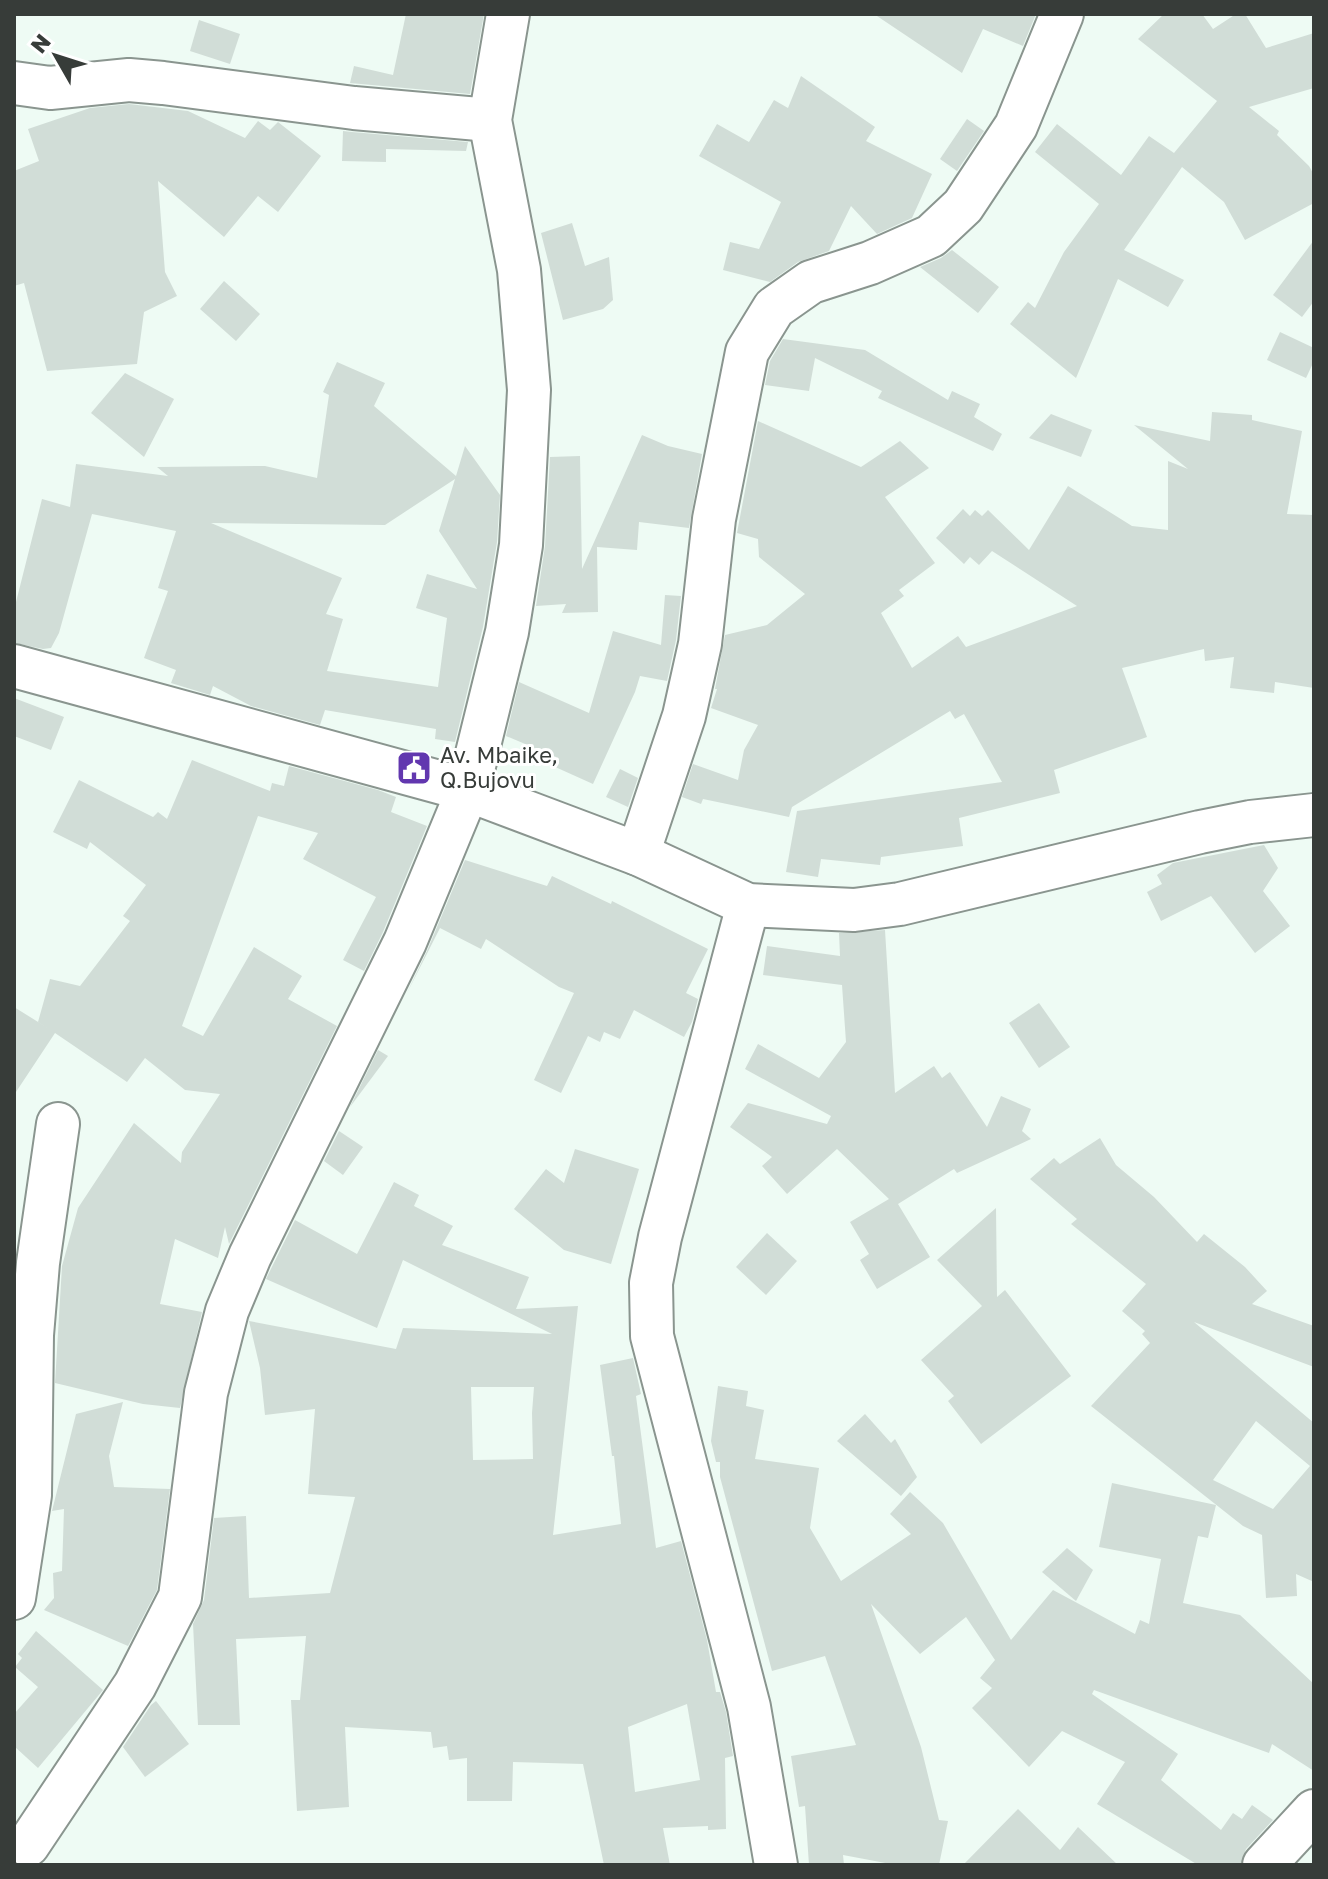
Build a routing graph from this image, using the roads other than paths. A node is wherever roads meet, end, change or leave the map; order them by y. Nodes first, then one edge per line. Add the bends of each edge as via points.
1 (508, 14) edge
2 (1062, 14) edge
3 (14, 83) edge
4 (490, 120) junction
5 (14, 666) edge
6 (468, 790) junction
7 (1314, 815) edge
8 (638, 854) junction
9 (748, 905) junction
10 (58, 1124) dead end
11 (14, 1598) edge
12 (1314, 1811) edge
13 (29, 1847) edge
14 (776, 1865) edge
15 (1264, 1865) edge

1 - 4 street
2 - 8 street via 1016,126 963,206 931,236 811,282 774,308 747,352 714,519 700,644 684,716
3 - 4 street via 50,88 129,80
4 - 6 street via 519,270 529,390 521,545 507,632
5 - 6 street
6 - 8 street
6 - 13 street via 405,942 227,1311 206,1393 180,1597 135,1685
7 - 9 street via 1200,832 900,904 854,910
8 - 9 street
9 - 14 street via 660,1237 651,1283 651,1323 749,1707
10 - 11 street via 38,1263 30,1495
12 - 15 street

